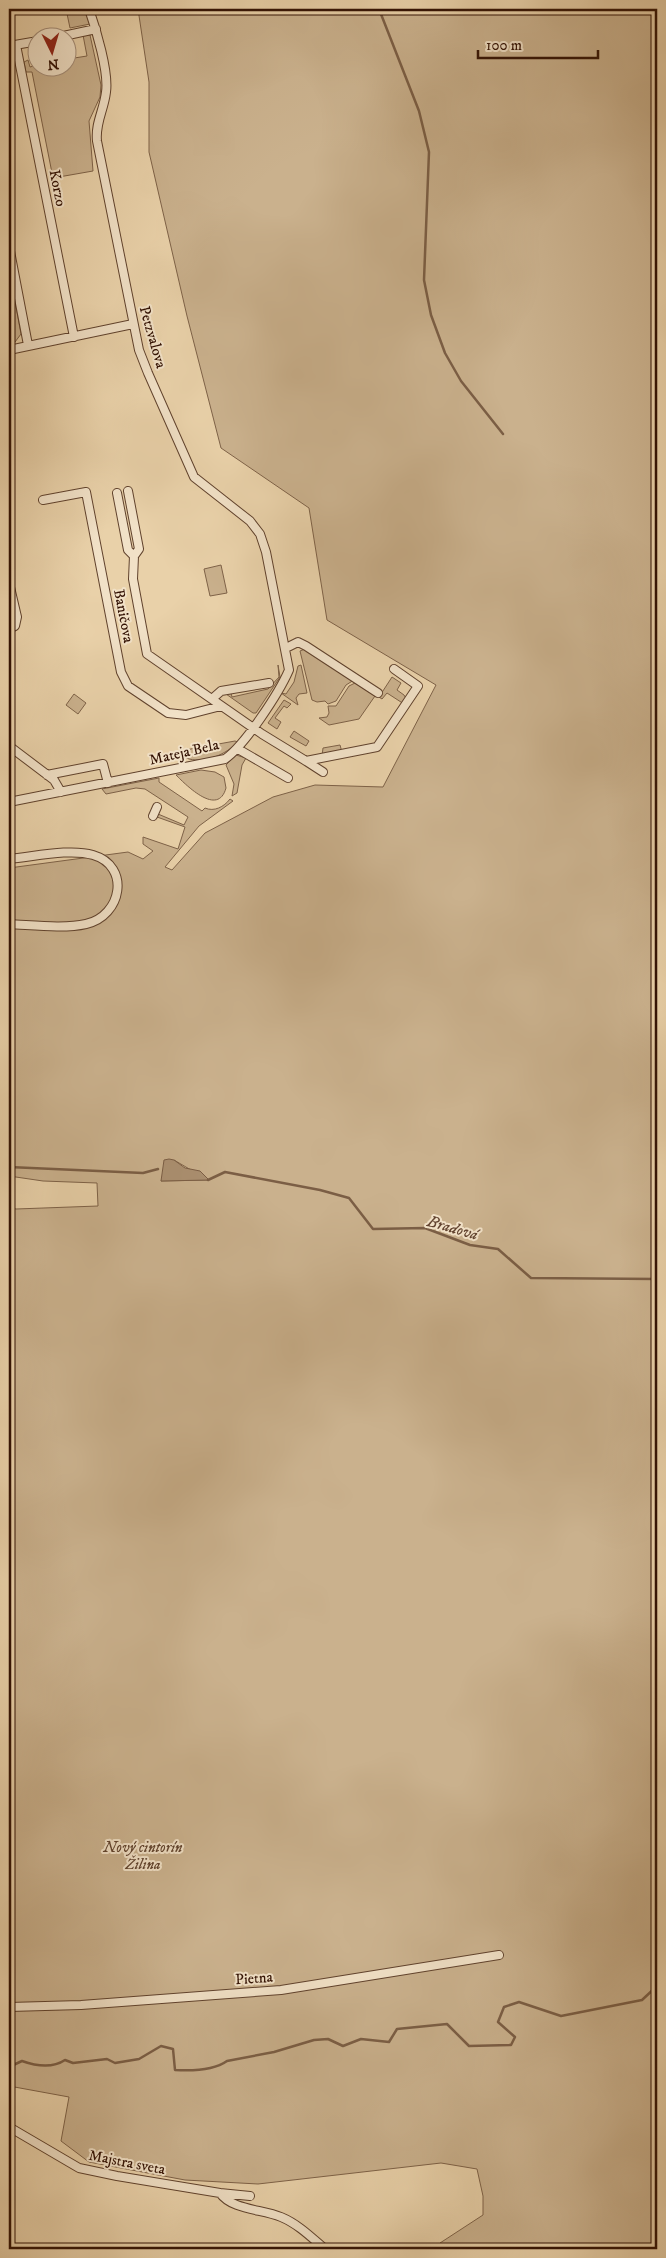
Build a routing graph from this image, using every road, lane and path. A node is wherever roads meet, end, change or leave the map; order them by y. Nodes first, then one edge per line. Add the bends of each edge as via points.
1 (89, 9) edge
2 (96, 29) junction
3 (78, 33) edge
4 (28, 43) edge
5 (13, 45) edge
6 (9, 246) edge
7 (133, 324) junction
8 (74, 336) junction
9 (28, 345) junction
10 (9, 350) edge
11 (128, 491) dead end
12 (117, 493) dead end
13 (43, 500) dead end
14 (134, 556) junction
15 (9, 583) edge
16 (9, 629) edge
17 (284, 637) joint
18 (286, 648) junction
19 (394, 670) dead end
20 (269, 683) dead end
21 (378, 693) dead end
22 (212, 699) junction
23 (221, 706) junction
24 (253, 727) junction
25 (9, 746) edge
26 (238, 749) junction
27 (306, 761) junction
28 (324, 772) dead end
29 (47, 775) junction
30 (288, 778) dead end
31 (108, 783) junction
32 (61, 792) junction
33 (9, 802) edge
34 (157, 807) dead end
35 (153, 816) dead end
36 (9, 859) edge
37 (9, 924) edge
38 (499, 1955) dead end
39 (9, 2007) edge
40 (9, 2127) edge
41 (220, 2193) junction
42 (250, 2196) dead end
43 (325, 2249) edge

1 - 2 street, Petzvalova
2 - 3 street
2 - 7 street, Petzvalova via 107,87 97,122 97,141
4 - 5 street
5 - 8 street, Korzo
6 - 9 street
7 - 8 street
7 - 17 street, Petzvalova via 148,373 194,478 250,521 260,534
8 - 9 street
9 - 10 street
11 - 14 street, Baničova via 139,549
12 - 14 street, Baničova via 128,550
13 - 23 street, Baničova via 86,492 121,672 128,686 168,713 177,715
14 - 22 street, Baničova via 133,579 147,654
15 - 16 street via 16,617 15,626
17 - 18 street, Mateja Bela
18 - 21 street via 298,642
18 - 24 street, Mateja Bela via 289,670
19 - 27 street via 418,686 377,748
20 - 22 street via 221,691
22 - 23 street, Baničova
23 - 24 street, Baničova
24 - 26 street, Mateja Bela
24 - 27 street, Baničova
25 - 29 street
26 - 30 street
26 - 31 street, Mateja Bela via 215,762
27 - 28 street, Baničova
29 - 31 street via 103,764
29 - 32 street
31 - 32 street, Mateja Bela
32 - 33 street, Mateja Bela
34 - 35 street
36 - 37 street via 92,854 110,866 118,887 114,906 92,922 76,925
38 - 39 street, Pietna via 282,1990
40 - 41 street, Majstra sveta via 79,2168
41 - 42 street, Majstra sveta
41 - 43 street, Majstra sveta via 226,2201 281,2217 302,2229

